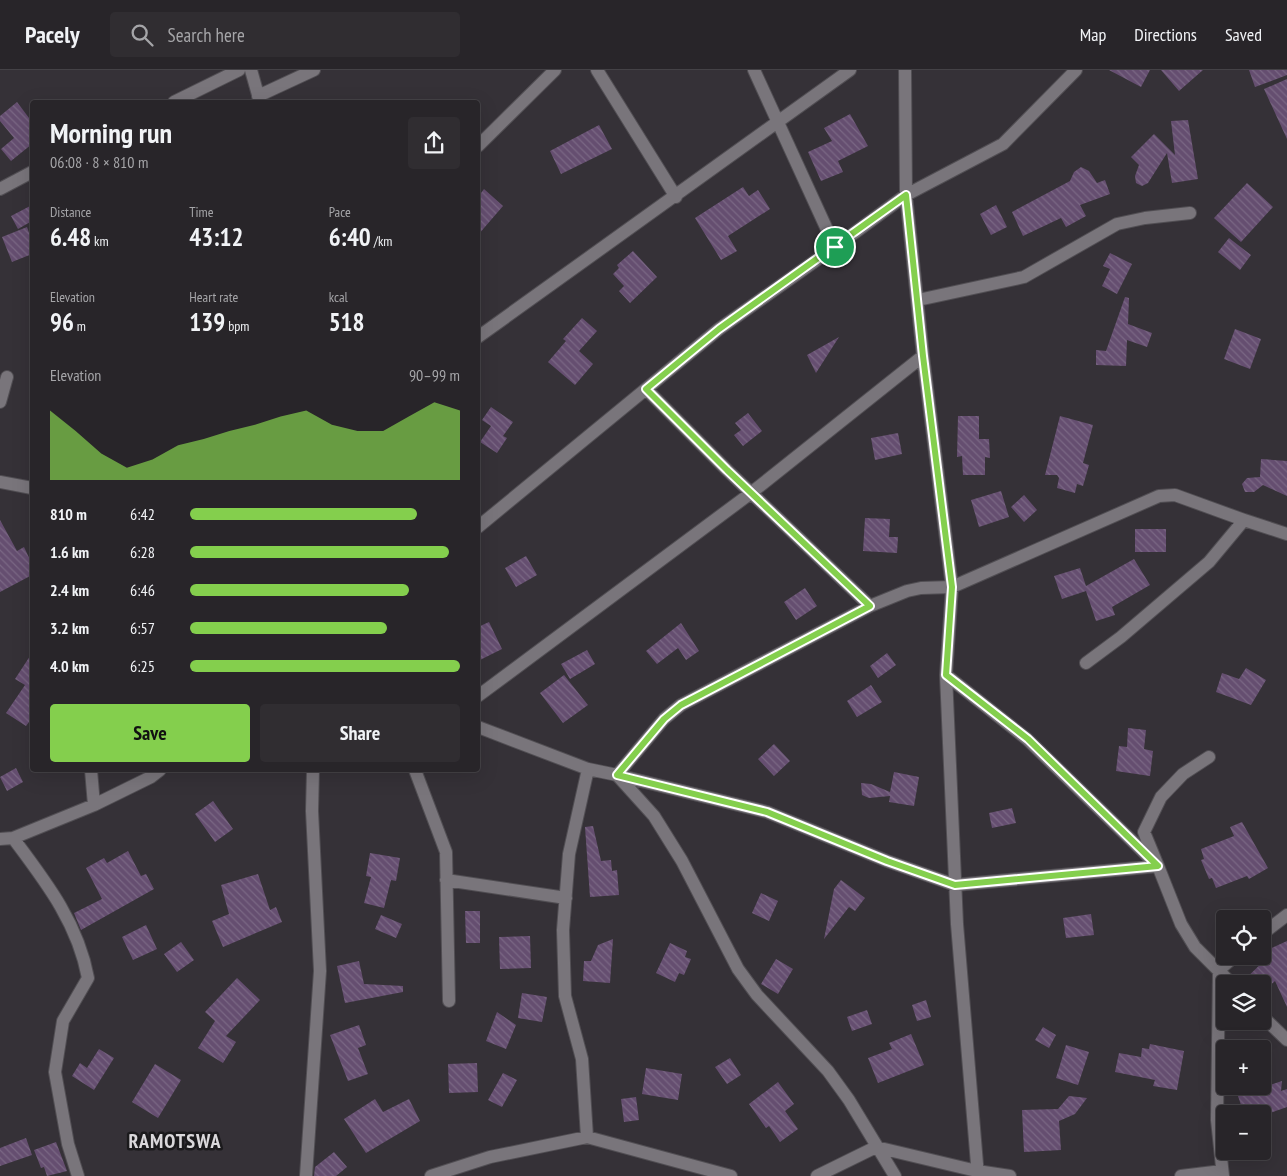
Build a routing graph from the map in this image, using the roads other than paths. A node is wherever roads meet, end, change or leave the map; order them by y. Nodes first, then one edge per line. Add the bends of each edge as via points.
1 (239, 70) edge
2 (251, 70) edge
3 (314, 70) edge
4 (554, 70) edge
5 (597, 70) edge
6 (754, 70) edge
7 (850, 70) edge
8 (905, 70) edge
9 (1076, 70) edge
10 (219, 74) edge
11 (259, 99) edge
12 (177, 100) edge
13 (778, 122) junction
14 (480, 144) edge
15 (30, 173) edge
16 (0, 188) edge
17 (906, 195) junction
18 (676, 197) junction
19 (1190, 213) dead end
20 (835, 247) junction
21 (918, 300) junction
22 (480, 336) edge
23 (923, 356) junction
24 (7, 377) dead end
25 (646, 389) junction
26 (0, 402) edge
27 (0, 482) edge
28 (30, 488) edge
29 (751, 493) junction
30 (1244, 520) junction
31 (480, 525) edge
32 (1287, 534) edge
33 (952, 587) junction
34 (870, 606) junction
35 (1086, 663) dead end
36 (946, 675) junction
37 (480, 695) edge
38 (480, 728) edge
39 (1209, 756) dead end
40 (588, 769) junction
41 (91, 772) edge
42 (157, 772) edge
43 (314, 772) edge
44 (416, 772) edge
45 (617, 775) junction
46 (94, 805) junction
47 (13, 838) junction
48 (0, 839) edge
49 (1158, 866) junction
50 (446, 880) junction
51 (955, 885) junction
52 (566, 898) junction
53 (1287, 915) edge
54 (1271, 927) edge
55 (1225, 965) edge
56 (1219, 970) junction
57 (1224, 975) edge
58 (449, 1001) dead end
59 (1271, 1025) edge
60 (1287, 1040) edge
61 (587, 1137) junction
62 (876, 1147) junction
63 (977, 1174) edge
64 (1223, 1174) edge
65 (78, 1176) edge
66 (306, 1176) edge
67 (432, 1176) edge
68 (731, 1176) edge
69 (817, 1176) edge
70 (895, 1176) edge
71 (1010, 1176) edge
72 (1181, 1176) edge

1 - 10 street
2 - 11 street
3 - 11 street
4 - 14 street
5 - 18 street
6 - 13 street
7 - 13 street
8 - 17 street
9 - 17 street via 1003,144
10 - 12 street
13 - 18 street
13 - 20 street
15 - 16 street
17 - 20 street
17 - 21 street
18 - 22 street
19 - 21 street via 1117,224 1024,276
20 - 25 street via 719,329
21 - 23 street
23 - 29 street
23 - 33 street
24 - 26 street
25 - 29 street
25 - 31 street
27 - 28 street
29 - 34 street
29 - 37 street
30 - 32 street
30 - 33 street via 1175,495 1159,496
30 - 35 street via 1198,572
33 - 34 street via 907,591
33 - 36 street
34 - 45 street via 681,705 664,719
36 - 49 street via 1028,739
36 - 51 street
38 - 40 street
39 - 49 street via 1183,774 1161,797 1144,832
40 - 45 street
40 - 52 street via 568,854
41 - 46 street
42 - 46 street
43 - 66 street via 312,811 320,971
44 - 50 street via 444,844
45 - 51 street via 767,812
45 - 62 street via 654,816 682,861 738,969 757,995 828,1071
46 - 47 street
47 - 48 street
47 - 65 street via 54,893 84,954 88,978 63,1020 55,1072 68,1144
49 - 51 street
49 - 56 street via 1181,924 1195,947
50 - 52 street
50 - 58 street
51 - 63 street
52 - 61 street via 563,930 565,996 582,1059
53 - 54 street
55 - 56 street
56 - 57 street
56 - 64 street via 1216,1120
59 - 60 street
61 - 67 street via 490,1158
61 - 68 street
62 - 63 street
62 - 69 street
62 - 70 street
63 - 71 street
64 - 72 street

